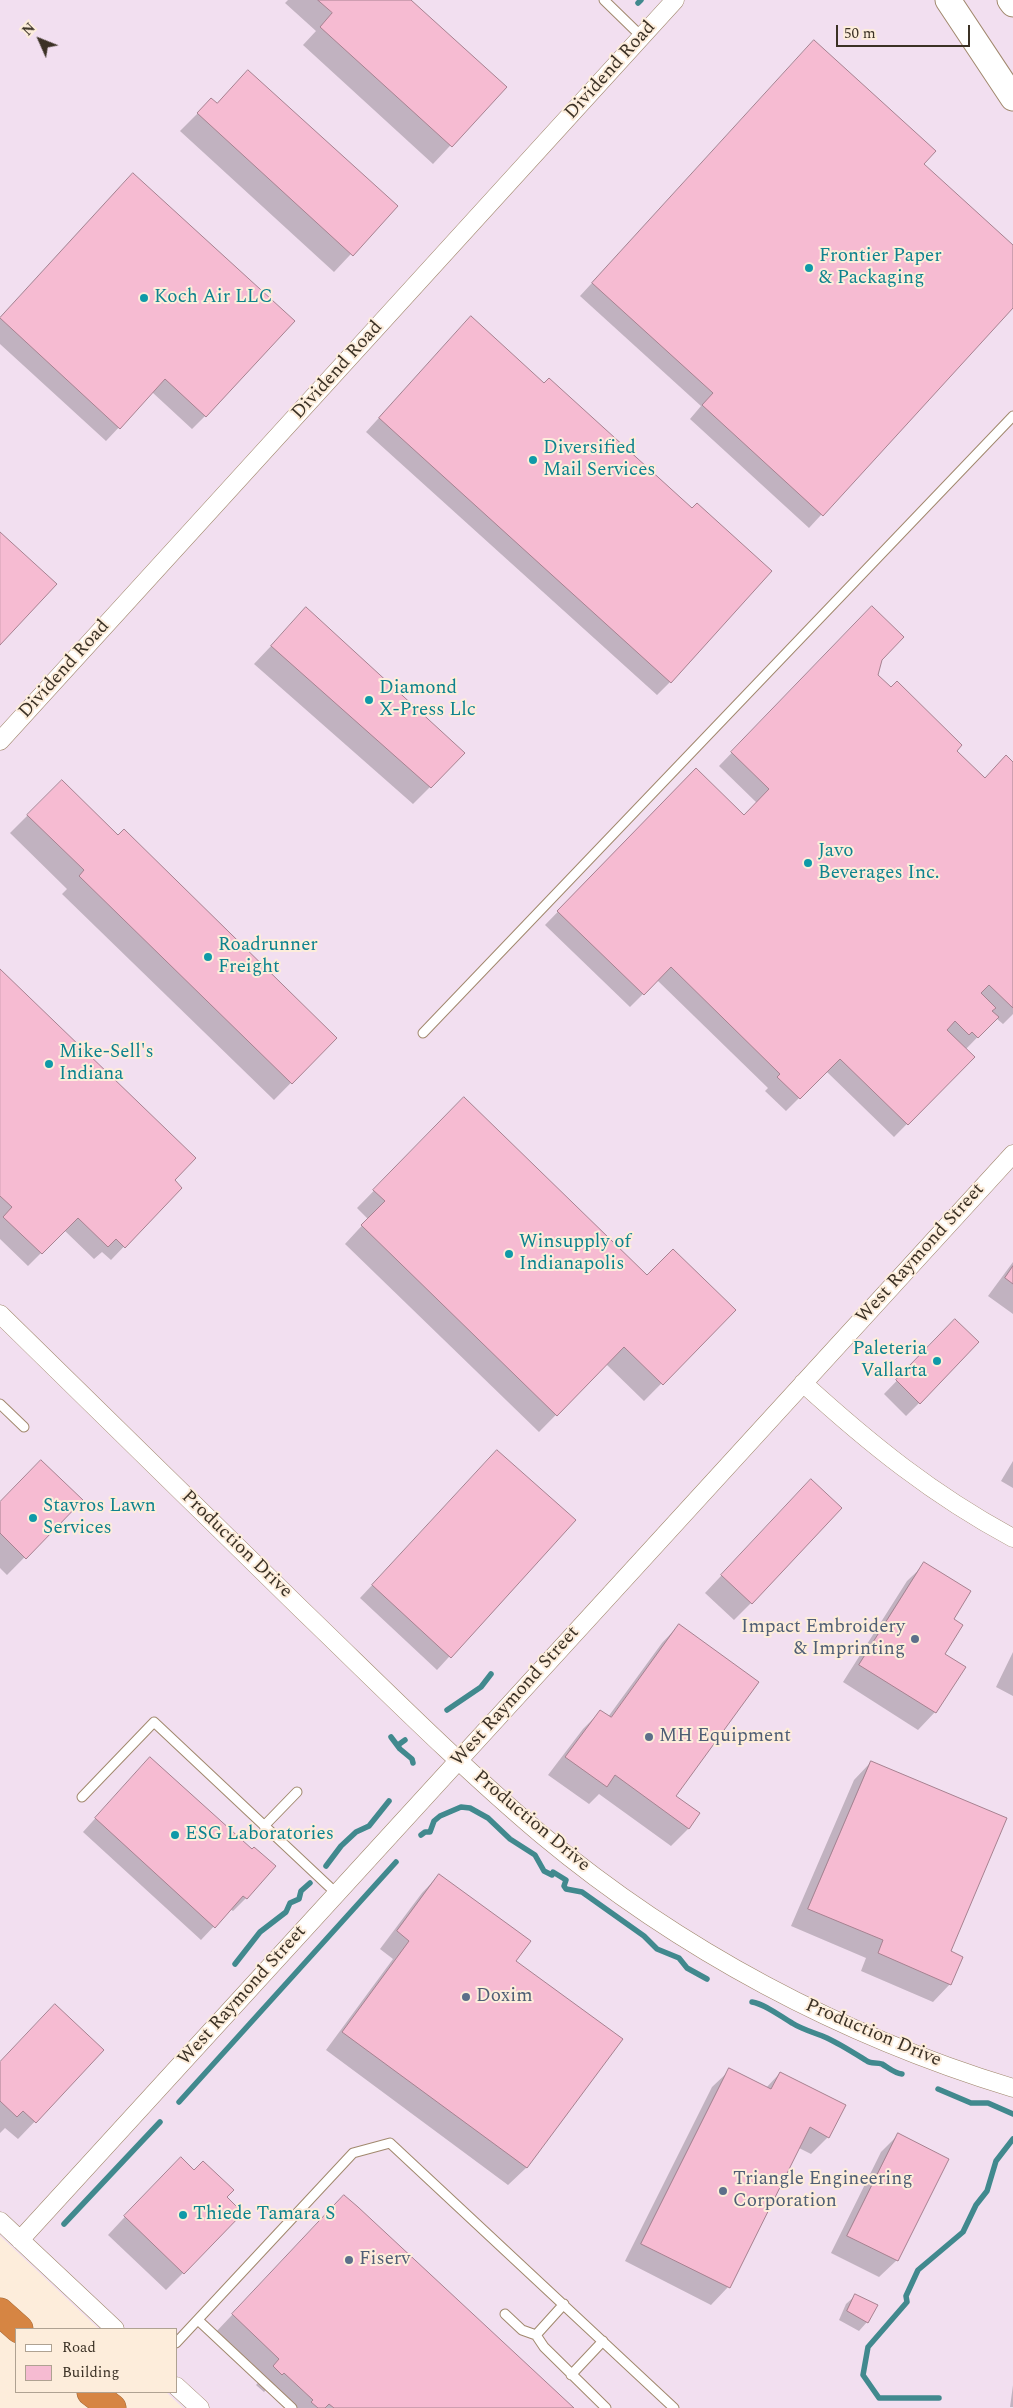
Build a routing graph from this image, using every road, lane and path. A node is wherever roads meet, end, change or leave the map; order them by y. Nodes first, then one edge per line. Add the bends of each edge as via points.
1 (604, 0) edge
2 (676, 0) edge
3 (948, 0) edge
4 (1010, 0) edge
5 (1013, 4) edge
6 (642, 37) junction
7 (1013, 98) edge
8 (1013, 416) edge
9 (0, 741) edge
10 (423, 1033) dead end
11 (1013, 1154) edge
12 (0, 1314) edge
13 (803, 1383) junction
14 (0, 1404) edge
15 (24, 1427) dead end
16 (1013, 1538) edge
17 (458, 1761) junction
18 (297, 1792) dead end
19 (82, 1797) dead end
20 (264, 1826) junction
21 (337, 1894) junction
22 (1013, 2088) edge
23 (0, 2221) edge
24 (20, 2240) junction
25 (564, 2304) junction
26 (0, 2312) edge
27 (505, 2314) dead end
28 (198, 2320) junction
29 (17, 2328) edge
30 (114, 2328) edge
31 (536, 2335) junction
32 (178, 2341) edge
33 (603, 2341) junction
34 (571, 2375) junction
35 (178, 2388) edge
36 (82, 2393) edge
37 (92, 2393) edge
38 (97, 2408) edge
39 (112, 2408) edge
40 (200, 2408) edge
41 (292, 2408) edge
42 (606, 2408) edge
43 (674, 2408) edge

1 - 6 lane
2 - 6 street, Dividend Road
3 - 7 street
4 - 5 street
6 - 9 street, Dividend Road
8 - 10 lane
11 - 13 street, West Raymond Street
12 - 17 street, Production Drive
13 - 16 street via 900,1467
13 - 17 street, West Raymond Street
14 - 15 lane
17 - 21 street, West Raymond Street
17 - 22 street, Production Drive via 546,1838 665,1926 721,1961 846,2025
18 - 20 lane
19 - 20 lane via 154,1722
20 - 21 lane
21 - 24 street, West Raymond Street
23 - 24 street
24 - 30 street
25 - 28 lane via 390,2143 354,2153
25 - 31 lane
25 - 33 lane
26 - 29 highway
27 - 31 lane via 522,2330
28 - 32 lane
28 - 41 lane
31 - 34 lane
33 - 34 lane
33 - 43 lane
34 - 42 lane
35 - 40 street
36 - 38 highway
37 - 39 highway

